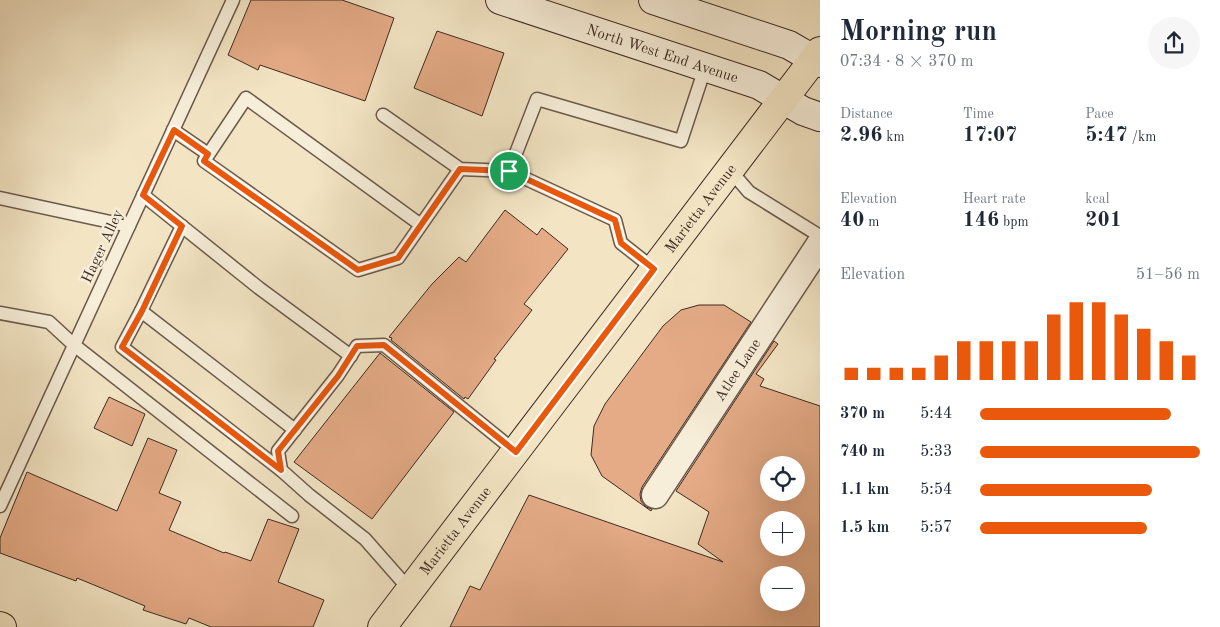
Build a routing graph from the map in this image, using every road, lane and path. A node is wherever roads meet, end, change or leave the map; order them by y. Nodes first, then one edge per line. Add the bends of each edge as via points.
1 (233, 0) edge
2 (500, 0) edge
3 (653, 0) edge
4 (818, 58) edge
5 (705, 68) junction
6 (783, 100) junction
7 (382, 115) dead end
8 (820, 117) edge
9 (174, 130) junction
10 (208, 154) junction
11 (460, 169) junction
12 (730, 170) junction
13 (509, 171) junction
14 (143, 195) junction
15 (0, 198) edge
16 (129, 226) junction
17 (182, 226) junction
18 (421, 226) junction
19 (820, 236) edge
20 (820, 244) edge
21 (654, 269) junction
22 (142, 311) junction
23 (0, 313) edge
24 (74, 346) junction
25 (351, 356) junction
26 (295, 430) junction
27 (516, 452) junction
28 (281, 470) junction
29 (654, 495) dead end
30 (0, 506) edge
31 (292, 516) dead end
32 (409, 589) junction
33 (382, 627) edge

1 - 9 lane, Hager Alley
2 - 5 street, North West End Avenue
3 - 4 street via 789,45
4 - 6 main road, Marietta Avenue
5 - 6 street, North West End Avenue via 759,85
5 - 13 lane via 681,141 538,98
6 - 8 street, North West End Avenue
6 - 12 main road, Marietta Avenue
7 - 11 lane
9 - 10 lane
9 - 14 lane, Hager Alley
10 - 18 lane via 204,161 358,270 398,258
10 - 18 lane via 246,98
11 - 13 lane
11 - 18 lane
12 - 19 lane via 748,192
12 - 21 main road, Marietta Avenue
13 - 21 lane via 615,220 621,243
14 - 16 lane, Hager Alley
14 - 17 lane
15 - 16 lane
16 - 24 lane, Hager Alley
17 - 22 lane
17 - 25 lane
20 - 29 street, Atlee Lane
21 - 27 main road, Marietta Avenue
22 - 26 lane
22 - 28 lane via 122,347
23 - 24 lane via 49,322
24 - 30 lane, Hager Alley
24 - 31 lane
25 - 26 lane
25 - 27 lane via 357,346 384,345
26 - 28 lane via 278,451
27 - 32 main road, Marietta Avenue
28 - 32 lane via 365,539
32 - 33 main road, Marietta Avenue

